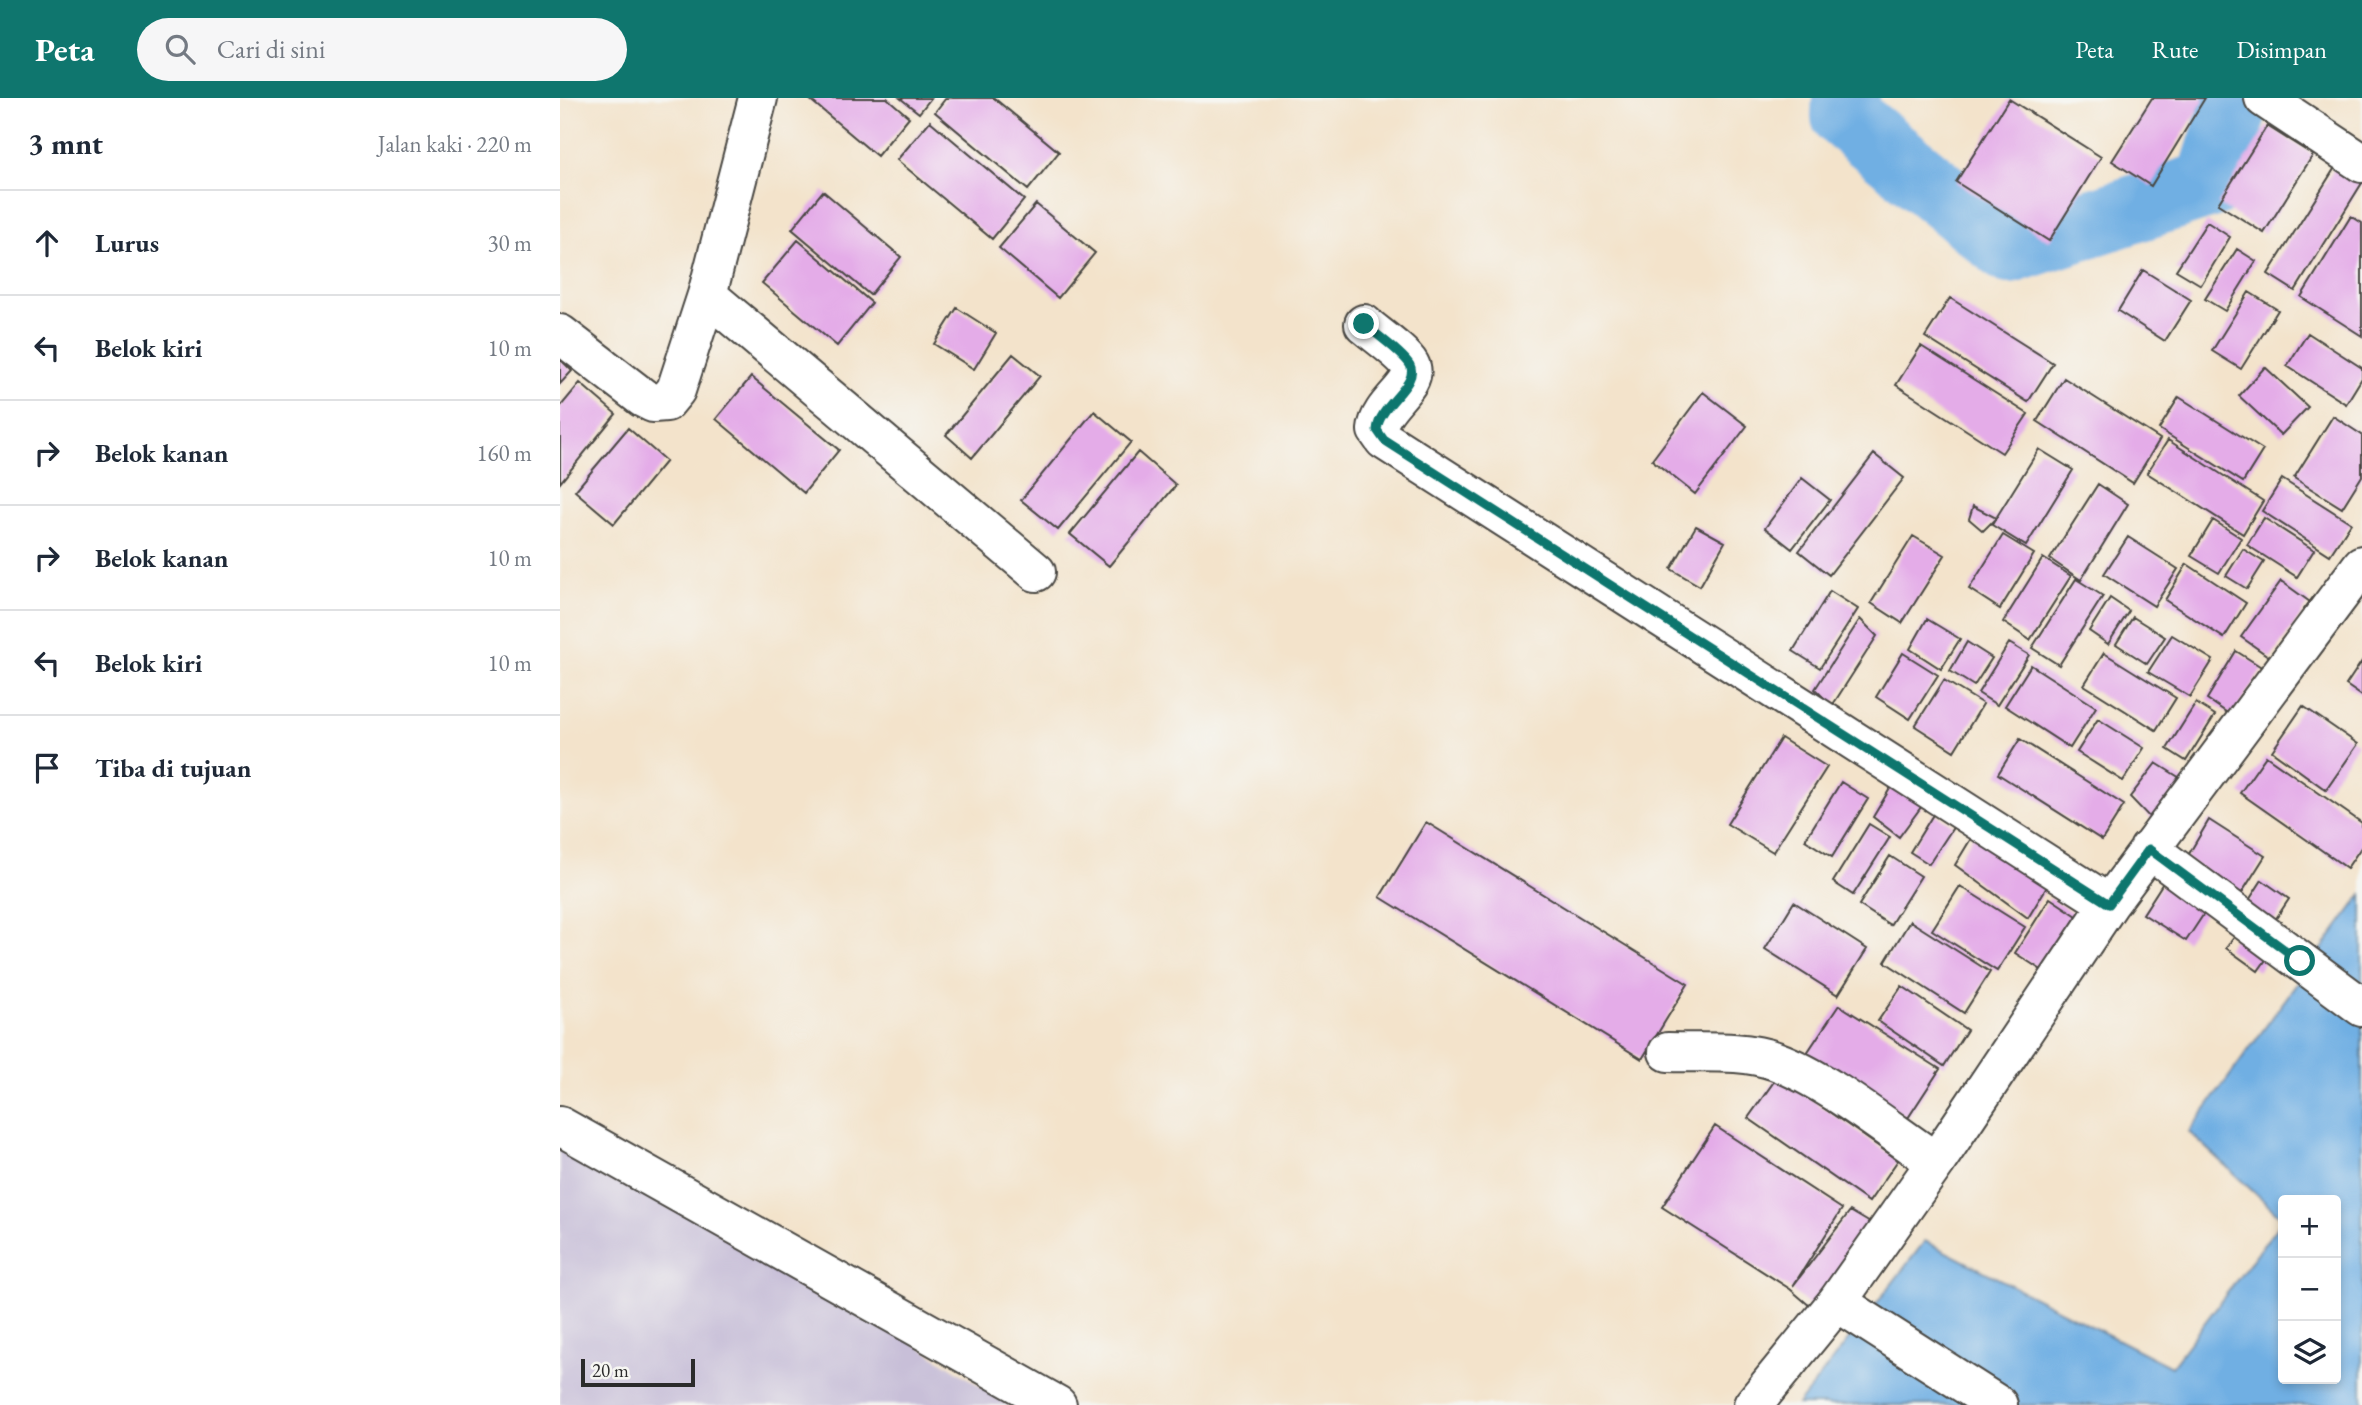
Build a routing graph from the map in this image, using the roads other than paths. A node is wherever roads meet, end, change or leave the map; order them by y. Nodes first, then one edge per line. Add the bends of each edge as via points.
1 (758, 98) edge
2 (2264, 98) edge
3 (2362, 163) edge
4 (706, 295) junction
5 (1364, 324) dead end
6 (560, 334) edge
7 (2362, 565) edge
8 (1036, 572) dead end
9 (2149, 849) junction
10 (2109, 904) junction
11 (2362, 1007) edge
12 (1668, 1052) dead end
13 (560, 1126) edge
14 (1936, 1162) junction
15 (1837, 1302) junction
16 (1057, 1405) edge
17 (1753, 1405) edge
18 (1998, 1405) edge

1 - 4 street
2 - 3 street
4 - 6 street via 676,390 666,402 643,398
4 - 8 street
5 - 10 street via 1410,365 1412,376 1378,418 1377,430 1384,440
7 - 9 street
9 - 10 street
9 - 11 street
10 - 14 street
12 - 14 street via 1745,1054 1774,1060 1805,1074
13 - 16 street
14 - 15 street
15 - 17 street
15 - 18 street

